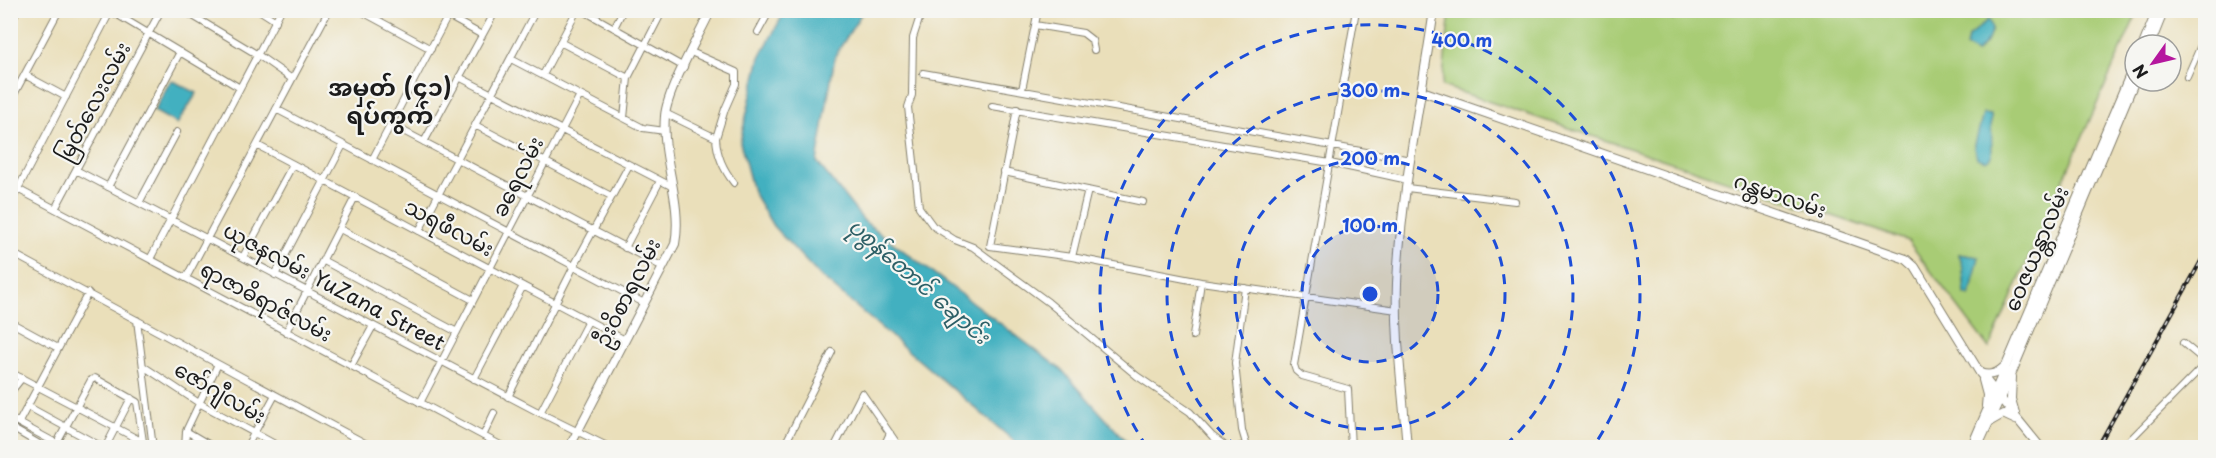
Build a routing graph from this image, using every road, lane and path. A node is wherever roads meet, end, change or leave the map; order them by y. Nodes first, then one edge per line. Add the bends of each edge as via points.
1 (17, 10) edge
2 (59, 10) edge
3 (161, 10) edge
4 (183, 10) edge
5 (259, 10) edge
6 (281, 10) edge
7 (329, 10) edge
8 (437, 10) edge
9 (496, 10) edge
10 (536, 10) edge
11 (577, 10) edge
12 (582, 10) edge
13 (623, 10) edge
14 (663, 10) edge
15 (711, 10) edge
16 (922, 10) edge
17 (1038, 10) edge
18 (1356, 10) edge
19 (1434, 10) edge
20 (2157, 10) edge
21 (2164, 10) edge
22 (111, 11) edge
23 (362, 11) edge
24 (767, 12) edge
25 (449, 13) edge
26 (12, 19) edge
27 (276, 21) junction
28 (1035, 25) junction
29 (614, 28) junction
30 (758, 32) dead end
31 (2148, 33) edge
32 (2155, 33) edge
33 (149, 34) junction
34 (2205, 34) edge
35 (482, 35) junction
36 (560, 42) junction
37 (645, 45) junction
38 (430, 48) junction
39 (1094, 50) dead end
40 (180, 52) junction
41 (691, 52) junction
42 (258, 55) junction
43 (511, 58) junction
44 (684, 67) junction
45 (923, 73) dead end
46 (25, 75) junction
47 (543, 75) junction
48 (459, 77) junction
49 (2187, 77) dead end
50 (628, 78) junction
51 (292, 79) junction
52 (240, 88) junction
53 (1022, 90) junction
54 (1422, 91) junction
55 (2123, 92) edge
56 (2129, 93) edge
57 (491, 94) junction
58 (580, 95) junction
59 (66, 97) junction
60 (10, 102) edge
61 (992, 106) dead end
62 (276, 109) junction
63 (1017, 109) junction
64 (665, 113) junction
65 (624, 118) junction
66 (390, 124) junction
67 (475, 125) junction
68 (561, 130) junction
69 (665, 131) junction
70 (177, 132) dead end
71 (716, 138) junction
72 (424, 142) junction
73 (257, 145) junction
74 (343, 145) junction
75 (1333, 146) junction
76 (456, 159) junction
77 (372, 160) junction
78 (1411, 160) junction
79 (545, 162) junction
80 (1330, 163) junction
81 (293, 164) junction
82 (629, 165) junction
83 (76, 170) junction
84 (1004, 172) junction
85 (324, 181) junction
86 (660, 181) junction
87 (734, 183) dead end
88 (1408, 184) junction
89 (10, 185) edge
90 (108, 187) junction
91 (673, 187) junction
92 (1088, 190) junction
93 (438, 195) junction
94 (15, 196) edge
95 (527, 196) junction
96 (611, 196) junction
97 (355, 197) junction
98 (1515, 201) dead end
99 (1143, 202) dead end
100 (139, 203) junction
101 (55, 208) junction
102 (171, 220) junction
103 (340, 229) junction
104 (418, 231) junction
105 (594, 231) junction
106 (509, 232) junction
107 (207, 239) junction
108 (625, 248) junction
109 (10, 252) edge
110 (1072, 257) junction
111 (243, 258) junction
112 (150, 260) junction
113 (324, 261) junction
114 (574, 266) junction
115 (663, 267) junction
116 (490, 268) junction
117 (275, 275) junction
118 (186, 279) junction
119 (1201, 282) junction
120 (523, 286) junction
121 (1245, 288) junction
122 (307, 291) junction
123 (88, 293) junction
124 (1305, 297) junction
125 (473, 300) junction
126 (644, 303) junction
127 (555, 304) junction
128 (1397, 310) junction
129 (137, 320) junction
130 (588, 321) junction
131 (10, 322) edge
132 (373, 326) junction
133 (286, 332) junction
134 (456, 332) junction
135 (1193, 336) dead end
136 (625, 340) junction
137 (2183, 343) dead end
138 (58, 348) junction
139 (832, 352) dead end
140 (441, 362) junction
141 (2205, 363) edge
142 (218, 364) junction
143 (143, 366) junction
144 (351, 366) junction
145 (2011, 366) junction
146 (10, 372) edge
147 (1980, 373) junction
148 (22, 378) junction
149 (474, 379) junction
150 (38, 386) junction
151 (10, 393) edge
152 (275, 395) junction
153 (1997, 396) junction
154 (508, 397) junction
155 (130, 398) junction
156 (199, 403) junction
157 (420, 403) junction
158 (27, 406) junction
159 (76, 407) junction
160 (494, 413) dead end
161 (540, 413) junction
162 (10, 418) edge
163 (1987, 420) junction
164 (19, 422) junction
165 (2020, 422) junction
166 (66, 426) junction
167 (10, 427) edge
168 (115, 428) junction
169 (186, 431) junction
170 (577, 431) junction
171 (254, 433) junction
172 (891, 433) junction
173 (483, 435) junction
174 (57, 443) junction
175 (144, 445) edge
176 (46, 447) edge
177 (65, 447) edge
178 (104, 447) edge
179 (153, 447) edge
180 (185, 447) edge
181 (215, 447) edge
182 (246, 447) edge
183 (282, 447) edge
184 (374, 447) edge
185 (506, 447) edge
186 (569, 447) edge
187 (611, 447) edge
188 (783, 447) edge
189 (834, 447) edge
190 (883, 447) edge
191 (900, 447) edge
192 (1228, 447) edge
193 (1235, 447) edge
194 (1247, 447) edge
195 (1351, 447) edge
196 (1407, 447) edge
197 (1971, 447) edge
198 (1977, 447) edge
199 (2041, 447) edge
200 (2122, 447) edge

1 - 26 street
2 - 46 street
3 - 33 street, မြတ်လေးလမ်း
4 - 42 street
5 - 27 street
6 - 27 street
7 - 51 street
8 - 25 street
9 - 35 street
10 - 43 street
11 - 36 street
12 - 29 street
13 - 29 street
14 - 37 street
15 - 41 main road, ဦးဝိစာရလမ်း
16 - 192 street via 913,38 912,95 908,107 919,207 933,226 973,247 1048,302 1137,376 1190,412
17 - 28 street
18 - 75 street
19 - 54 main road
20 - 31 main road
21 - 32 main road
22 - 33 street
22 - 59 street
23 - 38 street
24 - 30 street
25 - 35 street
25 - 38 street
27 - 42 street
28 - 39 street via 1083,33 1092,40
28 - 53 street
29 - 37 street
33 - 40 street
33 - 83 street, မြတ်လေးလမ်း
34 - 49 street
35 - 48 street
36 - 47 street
36 - 50 street
37 - 44 street
37 - 50 street
38 - 66 street
40 - 52 street
40 - 90 street
41 - 44 main road, ဦးဝိစာရလမ်း
41 - 71 street via 736,72 736,84
42 - 51 street
42 - 52 street
43 - 47 street
43 - 57 street
44 - 64 main road, ဦးဝိစာရလမ်း
45 - 53 street
46 - 59 street
46 - 60 street
47 - 58 street
48 - 57 street
48 - 72 street
50 - 65 street
51 - 62 street
52 - 102 street
53 - 75 street
54 - 78 main road
54 - 147 main road, ဂန္တမာလမ်း via 1906,259 1915,267
55 - 145 main road, ဝေဇယန္တာလမ်း
56 - 145 main road, ဝေဇယန္တာလမ်း
57 - 67 street
57 - 68 street
58 - 65 street
58 - 68 street, ခရေလမ်း
59 - 94 street
61 - 63 street
62 - 73 street
62 - 74 street
63 - 80 street
63 - 84 street
64 - 69 main road, ဦးဝိစာရလမ်း
64 - 71 street
65 - 69 street via 643,128
66 - 72 street
66 - 77 street
67 - 76 street
67 - 79 street
68 - 79 street, ခရေလမ်း
68 - 82 street
69 - 91 main road, ဦးဝိစာရလမ်း
70 - 100 street
71 - 87 street via 719,159
72 - 76 street
73 - 81 street, သရဖီလမ်း
73 - 107 street
74 - 77 street
74 - 85 street
75 - 78 street
75 - 80 street
76 - 93 street
76 - 95 street
77 - 93 street
78 - 88 main road
79 - 95 street, ခရေလမ်း
79 - 96 street
80 - 88 street
80 - 124 street
81 - 85 street, သရဖီလမ်း
81 - 111 street
82 - 86 street
82 - 96 street
83 - 90 street, ယုဇနလမ်း YuZana Street
83 - 101 street, မြတ်လေးလမ်း
84 - 92 street
84 - 110 street via 990,246
85 - 97 street, သရဖီလမ်း
85 - 117 street
86 - 91 street
86 - 108 street
88 - 98 street
88 - 128 main road via 1399,252
89 - 94 street, ရာဇာဓိရာဇ်လမ်း
90 - 100 street, ယုဇနလမ်း YuZana Street
91 - 115 main road, ဦးဝိစာရလမ်း via 678,227 675,244
92 - 99 street
92 - 110 street
93 - 104 street
93 - 106 street
94 - 101 street, ရာဇာဓိရာဇ်လမ်း
95 - 105 street
95 - 106 street, ခရေလမ်း
96 - 105 street
97 - 103 street
97 - 104 street, သရဖီလမ်း
100 - 102 street, ယုဇနလမ်း YuZana Street
101 - 112 street, ရာဇာဓိရာဇ်လမ်း
102 - 107 street, ယုဇနလမ်း YuZana Street
102 - 112 street
103 - 113 street
103 - 125 street
104 - 116 street, သရဖီလမ်း
105 - 108 street
105 - 114 street
106 - 114 street
106 - 116 street, ခရေလမ်း
107 - 111 street, ယုဇနလမ်း YuZana Street
107 - 118 street
108 - 115 street
109 - 123 street
110 - 119 street
111 - 117 street, ယုဇနလမ်း YuZana Street
112 - 118 street, ရာဇာဓိရာဇ်လမ်း
113 - 122 street
113 - 134 street
114 - 126 street
114 - 127 street
115 - 126 main road, ဦးဝိစာရလမ်း
116 - 120 street, သရဖီလမ်း
116 - 125 street, ခရေလမ်း
117 - 122 street, ယုဇနလမ်း YuZana Street
118 - 133 street, ရာဇာဓိရာဇ်လမ်း
119 - 121 street
119 - 135 street
120 - 127 street, သရဖီလမ်း
120 - 149 street
121 - 124 street
121 - 194 street via 1235,363
122 - 132 street, ယုဇနလမ်း YuZana Street
122 - 133 street
123 - 129 street
123 - 138 street
124 - 128 street
124 - 195 street via 1295,369 1302,376 1348,389
125 - 134 street, ခရေလမ်း
126 - 136 main road, ဦးဝိစာရလမ်း
127 - 130 street, သရဖီလမ်း
127 - 154 street
128 - 196 main road
129 - 142 street
129 - 143 street
130 - 136 street, သရဖီလမ်း
130 - 161 street
131 - 138 street
132 - 140 street, ယုဇနလမ်း YuZana Street
132 - 144 street
133 - 144 street, ရာဇာဓိရာဇ်လမ်း
134 - 140 street, ခရေလမ်း
136 - 170 main road, ဦးဝိစာရလမ်း
137 - 141 street
138 - 150 street
139 - 188 street
140 - 149 street, ယုဇနလမ်း YuZana Street
140 - 157 street, ခရေလမ်း
141 - 200 street
142 - 152 street
142 - 156 street
143 - 156 street, ဇော်ဂျီလမ်း
143 - 179 street
144 - 157 street, ရာဇာဓိရာဇ်လမ်း
145 - 147 main road via 1993,375
145 - 153 main road, ဝေဇယန္တာလမ်း
145 - 165 main road via 2011,399
146 - 148 street
147 - 153 main road, ဂန္တမာလမ်း
147 - 163 main road via 1987,395
148 - 150 street
148 - 151 street
149 - 154 street, ယုဇနလမ်း YuZana Street
150 - 158 street
150 - 159 street
152 - 171 street
152 - 184 street
153 - 163 main road, ဝေဇယန္တာလမ်း
153 - 165 main road, ဂန္တမာလမ်း
154 - 161 street, ယုဇနလမ်း YuZana Street
155 - 159 street via 93,378
155 - 168 street
155 - 175 street via 138,404
156 - 169 street
156 - 171 street, ဇော်ဂျီလမ်း
157 - 173 street, ရာဇာဓိရာဇ်လမ်း
158 - 164 street
158 - 166 street
159 - 166 street
159 - 168 street
160 - 173 street
161 - 170 street, ယုဇနလမ်း YuZana Street
162 - 164 street
163 - 165 main road via 2003,414
163 - 197 main road, ဝေဇယန္တာလမ်း
163 - 198 main road, ဝေဇယန္တာလမ်း
164 - 174 street
165 - 199 main road, ဂန္တမာလမ်း
166 - 174 street
166 - 178 street
167 - 176 street
168 - 175 street
168 - 178 street
169 - 180 street
169 - 181 street
170 - 186 main road, ဦးဝိစာရလမ်း
170 - 187 street, ယုဇနလမ်း YuZana Street
171 - 182 street
171 - 183 street, ဇော်ဂျီလမ်း
172 - 189 street via 862,393
172 - 190 street
172 - 191 street
173 - 185 street, ရာဇာဓိရာဇ်လမ်း
174 - 177 street
193 - 194 street

